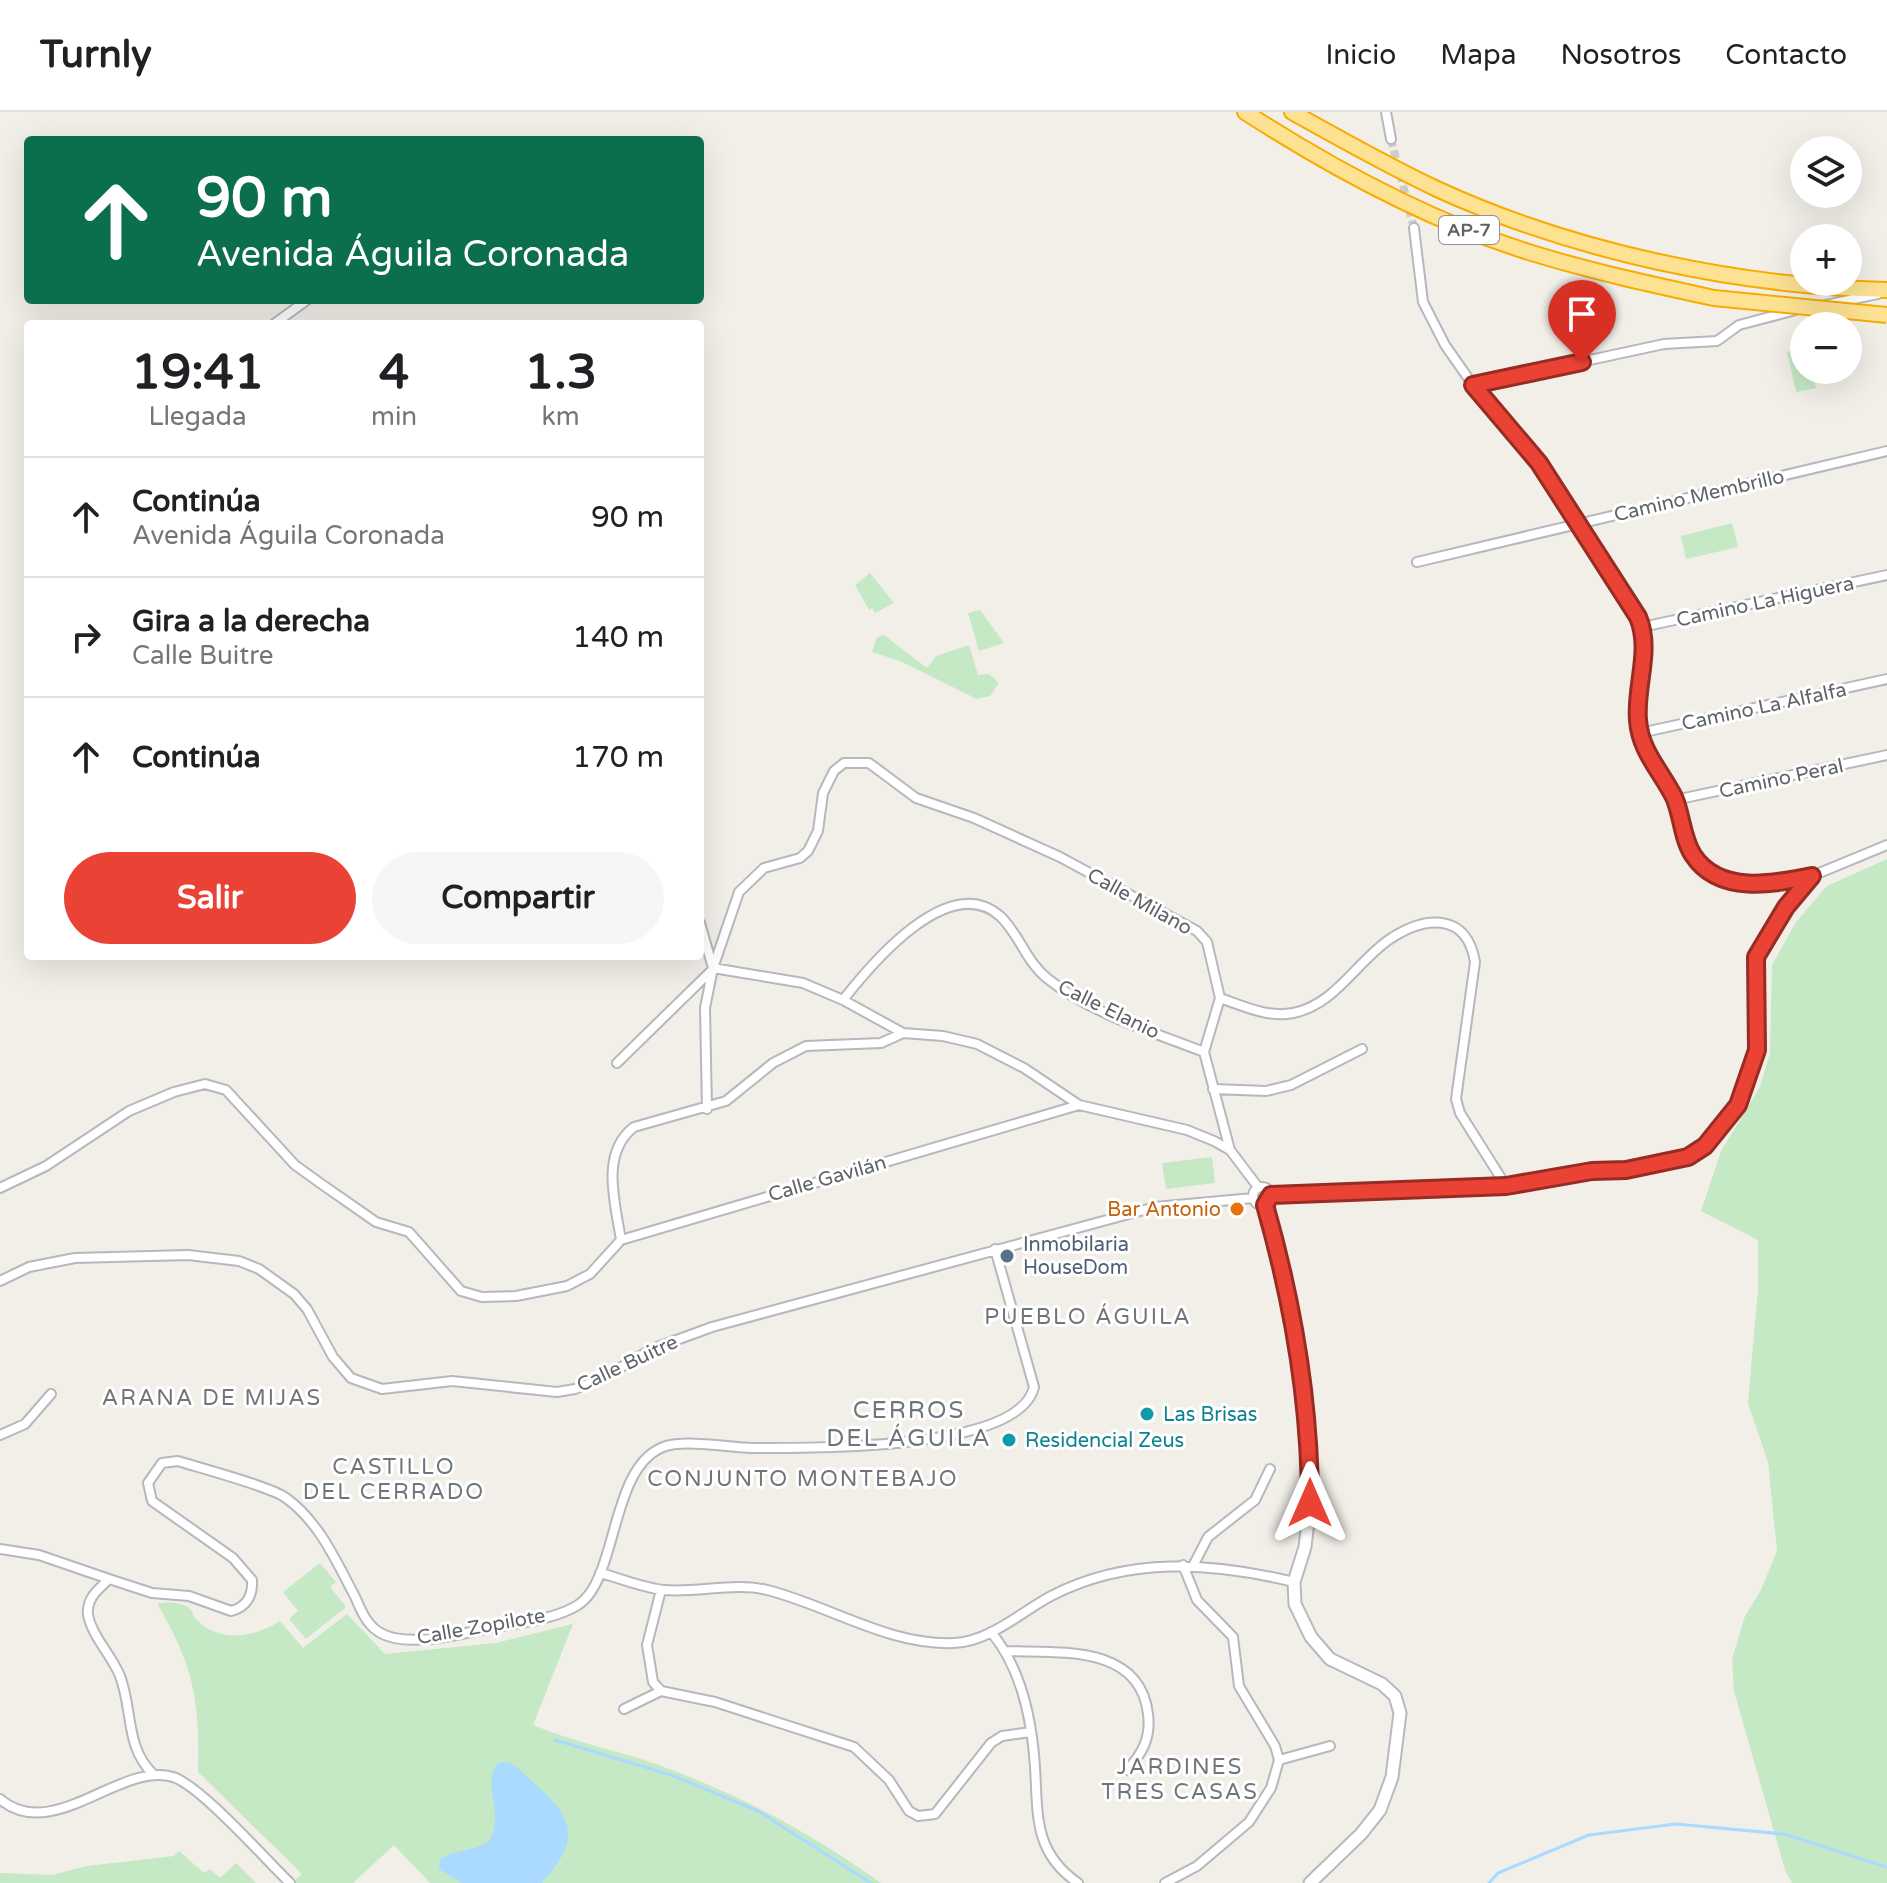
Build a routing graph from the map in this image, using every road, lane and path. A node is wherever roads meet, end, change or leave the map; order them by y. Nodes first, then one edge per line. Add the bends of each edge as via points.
1 (1245, 112) edge
2 (1292, 112) edge
3 (1387, 112) edge
4 (1391, 139) tunnel mouth
5 (1414, 228) tunnel mouth
6 (1887, 291) edge
7 (302, 304) edge
8 (1887, 315) edge
9 (280, 320) edge
10 (1473, 385) junction
11 (1887, 451) edge
12 (1578, 523) junction
13 (1417, 562) dead end
14 (1887, 575) edge
15 (1642, 627) junction
16 (1887, 679) edge
17 (1640, 733) junction
18 (1887, 755) edge
19 (1675, 800) junction
20 (1887, 845) edge
21 (1812, 876) junction
22 (704, 937) edge
23 (713, 968) junction
24 (1220, 998) junction
25 (843, 1000) junction
26 (903, 1033) junction
27 (1362, 1049) dead end
28 (1204, 1052) junction
29 (617, 1063) dead end
30 (1213, 1089) junction
31 (1079, 1105) junction
32 (707, 1109) junction
33 (1230, 1150) junction
34 (1506, 1186) junction
35 (1258, 1187) junction
36 (0, 1188) edge
37 (1271, 1195) junction
38 (1253, 1198) junction
39 (1265, 1205) junction
40 (621, 1240) junction
41 (995, 1249) junction
42 (0, 1281) edge
43 (1304, 1379) joint
44 (51, 1394) dead end
45 (0, 1435) edge
46 (1270, 1469) dead end
47 (0, 1549) edge
48 (1188, 1565) junction
49 (600, 1573) junction
50 (109, 1579) junction
51 (1294, 1582) junction
52 (661, 1590) junction
53 (991, 1632) junction
54 (1006, 1651) junction
55 (661, 1691) junction
56 (624, 1709) dead end
57 (1031, 1732) junction
58 (1330, 1746) dead end
59 (1279, 1760) junction
60 (1127, 1770) dead end
61 (153, 1774) junction
62 (0, 1799) edge
63 (290, 1883) edge
64 (1078, 1883) edge
65 (1165, 1883) edge
66 (1310, 1883) edge

1 - 8 highway, AP-7, bridge via 1438,218 1533,253 1714,298
2 - 6 highway, AP-7 via 1439,190 1525,223 1721,272
3 - 4 street
5 - 10 street via 1423,302
6 - 10 street via 1767,316 1739,325 1717,341 1664,344
7 - 9 street
10 - 12 street via 1539,463
11 - 12 street, Camino Membrillo
12 - 13 street, Camino Membrillo
12 - 15 street
14 - 15 street, Camino La Higuera
15 - 17 street
16 - 17 street, Camino La Alfalfa
17 - 19 street
18 - 19 street, Camino Peral
19 - 21 street via 1694,856 1718,875 1760,885
20 - 21 street
21 - 34 street via 1756,957 1757,1050 1738,1105 1705,1146 1665,1163
22 - 23 street
23 - 24 street, Calle Milano via 739,892 764,868 808,851 834,771 856,761 869,763 916,798 1060,857 1197,931 1207,942
23 - 25 street via 803,983
23 - 29 street
23 - 32 street via 705,1008
24 - 28 street
24 - 34 street via 1277,1015 1294,1013 1331,993 1393,937 1440,923 1464,932 1475,962 1456,1099
25 - 26 street
25 - 28 street, Calle Elanio via 897,940 932,915 968,903 999,915 1029,960 1058,986
26 - 31 street via 977,1044
26 - 32 street via 881,1043 806,1046
27 - 30 street via 1291,1085 1266,1091
28 - 30 street
30 - 33 street
31 - 33 street via 1187,1130
31 - 40 street, Calle Gavilán
32 - 40 street via 634,1127 624,1135 613,1160
33 - 35 street
34 - 37 street
35 - 37 street
35 - 38 street
36 - 40 street via 46,1166 129,1111 205,1084 226,1090 295,1165 376,1222 409,1232 461,1291 482,1297 516,1296 567,1286 590,1274
37 - 39 street
38 - 39 street
38 - 41 street, Calle Buitre via 1155,1207
39 - 43 street
41 - 42 street, Calle Buitre via 690,1334 601,1379 557,1392 468,1381 397,1389 366,1386 342,1369 294,1294 259,1269 215,1256 75,1258 29,1267
41 - 49 street, Calle Zopilote via 1034,1387 1025,1404 993,1424 959,1436 900,1443 667,1445 637,1472
43 - 51 street via 1310,1503
44 - 45 street via 25,1424
46 - 48 street via 1255,1500 1208,1537
47 - 50 street via 39,1555
48 - 51 street
48 - 53 street via 1150,1566 1088,1580
48 - 59 street via 1197,1600 1233,1637 1239,1686
49 - 50 street, Calle Zopilote via 587,1597 567,1610 468,1633 393,1638 369,1624 317,1531 283,1495 169,1460 150,1475 152,1501 247,1571 250,1598 231,1611
49 - 52 street
50 - 61 street via 93,1595 88,1615 120,1677 136,1753
51 - 66 street via 1295,1604 1311,1637 1330,1659 1382,1684 1395,1696 1400,1713 1392,1777 1380,1810
52 - 53 street via 764,1589 934,1642 955,1643
52 - 55 street via 647,1645 653,1682
53 - 54 street
54 - 57 street
54 - 60 street via 1076,1654 1121,1666 1141,1690 1149,1728 1139,1757
55 - 56 street
55 - 57 street via 715,1702 854,1747 918,1816 935,1814 991,1743
57 - 64 street via 1039,1829 1048,1851
58 - 59 street
59 - 65 street via 1271,1788 1249,1822 1197,1866
61 - 62 street via 41,1814 18,1811
61 - 63 street via 186,1784

